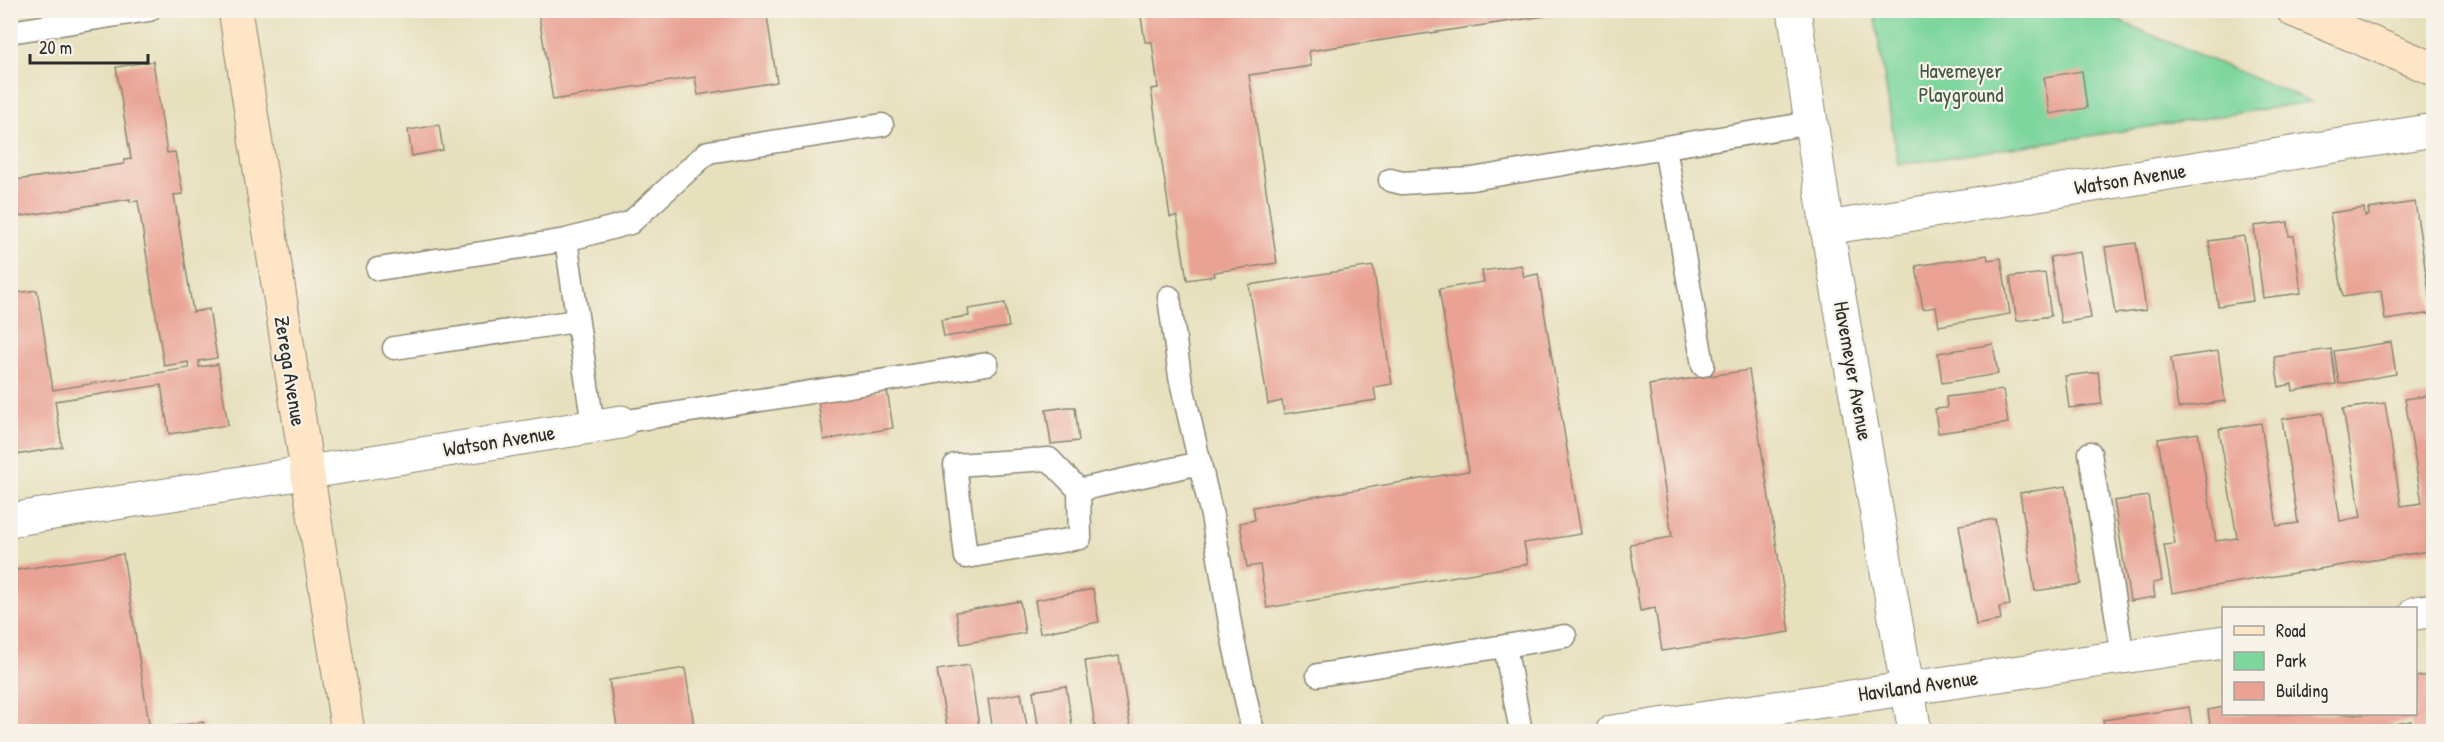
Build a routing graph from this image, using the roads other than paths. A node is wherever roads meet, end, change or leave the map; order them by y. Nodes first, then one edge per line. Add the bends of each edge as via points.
1 (149, 10) edge
2 (235, 10) edge
3 (1794, 10) edge
4 (2293, 10) edge
5 (10, 32) edge
6 (2433, 69) edge
7 (1811, 123) junction
8 (882, 125) dead end
9 (2433, 130) edge
10 (1665, 147) junction
11 (1390, 180) dead end
12 (1827, 228) junction
13 (566, 240) junction
14 (378, 269) dead end
15 (1169, 297) dead end
16 (576, 321) junction
17 (393, 348) dead end
18 (987, 364) dead end
19 (1703, 365) dead end
20 (607, 424) junction
21 (2090, 453) dead end
22 (1200, 462) junction
23 (306, 472) junction
24 (1079, 490) junction
25 (10, 520) edge
26 (2433, 610) edge
27 (2417, 613) edge
28 (1565, 636) dead end
29 (2222, 642) edge
30 (1505, 646) junction
31 (2123, 657) junction
32 (1318, 675) dead end
33 (1908, 687) junction
34 (348, 732) edge
35 (1253, 732) edge
36 (1521, 732) edge
37 (1612, 732) edge
38 (1915, 732) edge

1 - 5 lane
2 - 23 main road, Zerega Avenue
3 - 7 street, Havemeyer Avenue
4 - 6 main road
7 - 10 lane
7 - 12 street, Havemeyer Avenue
8 - 13 lane via 708,152 630,223
9 - 12 street, Watson Avenue
10 - 11 lane via 1472,179 1402,183
10 - 19 lane
12 - 33 street, Havemeyer Avenue
13 - 14 lane
13 - 16 lane
15 - 22 lane via 1180,377
16 - 17 lane
16 - 20 lane
18 - 20 lane, Watson Avenue
20 - 23 street, Watson Avenue
21 - 31 lane
22 - 24 lane
22 - 35 lane
23 - 25 street, Watson Avenue
23 - 34 main road, Zerega Avenue
24 - 24 lane via 1080,538 966,556 955,465 1049,459
26 - 27 street
28 - 30 lane
29 - 31 street, Haviland Avenue
30 - 32 lane
30 - 36 lane
31 - 33 street, Haviland Avenue
33 - 37 street, Haviland Avenue
33 - 38 street, Havemeyer Avenue

